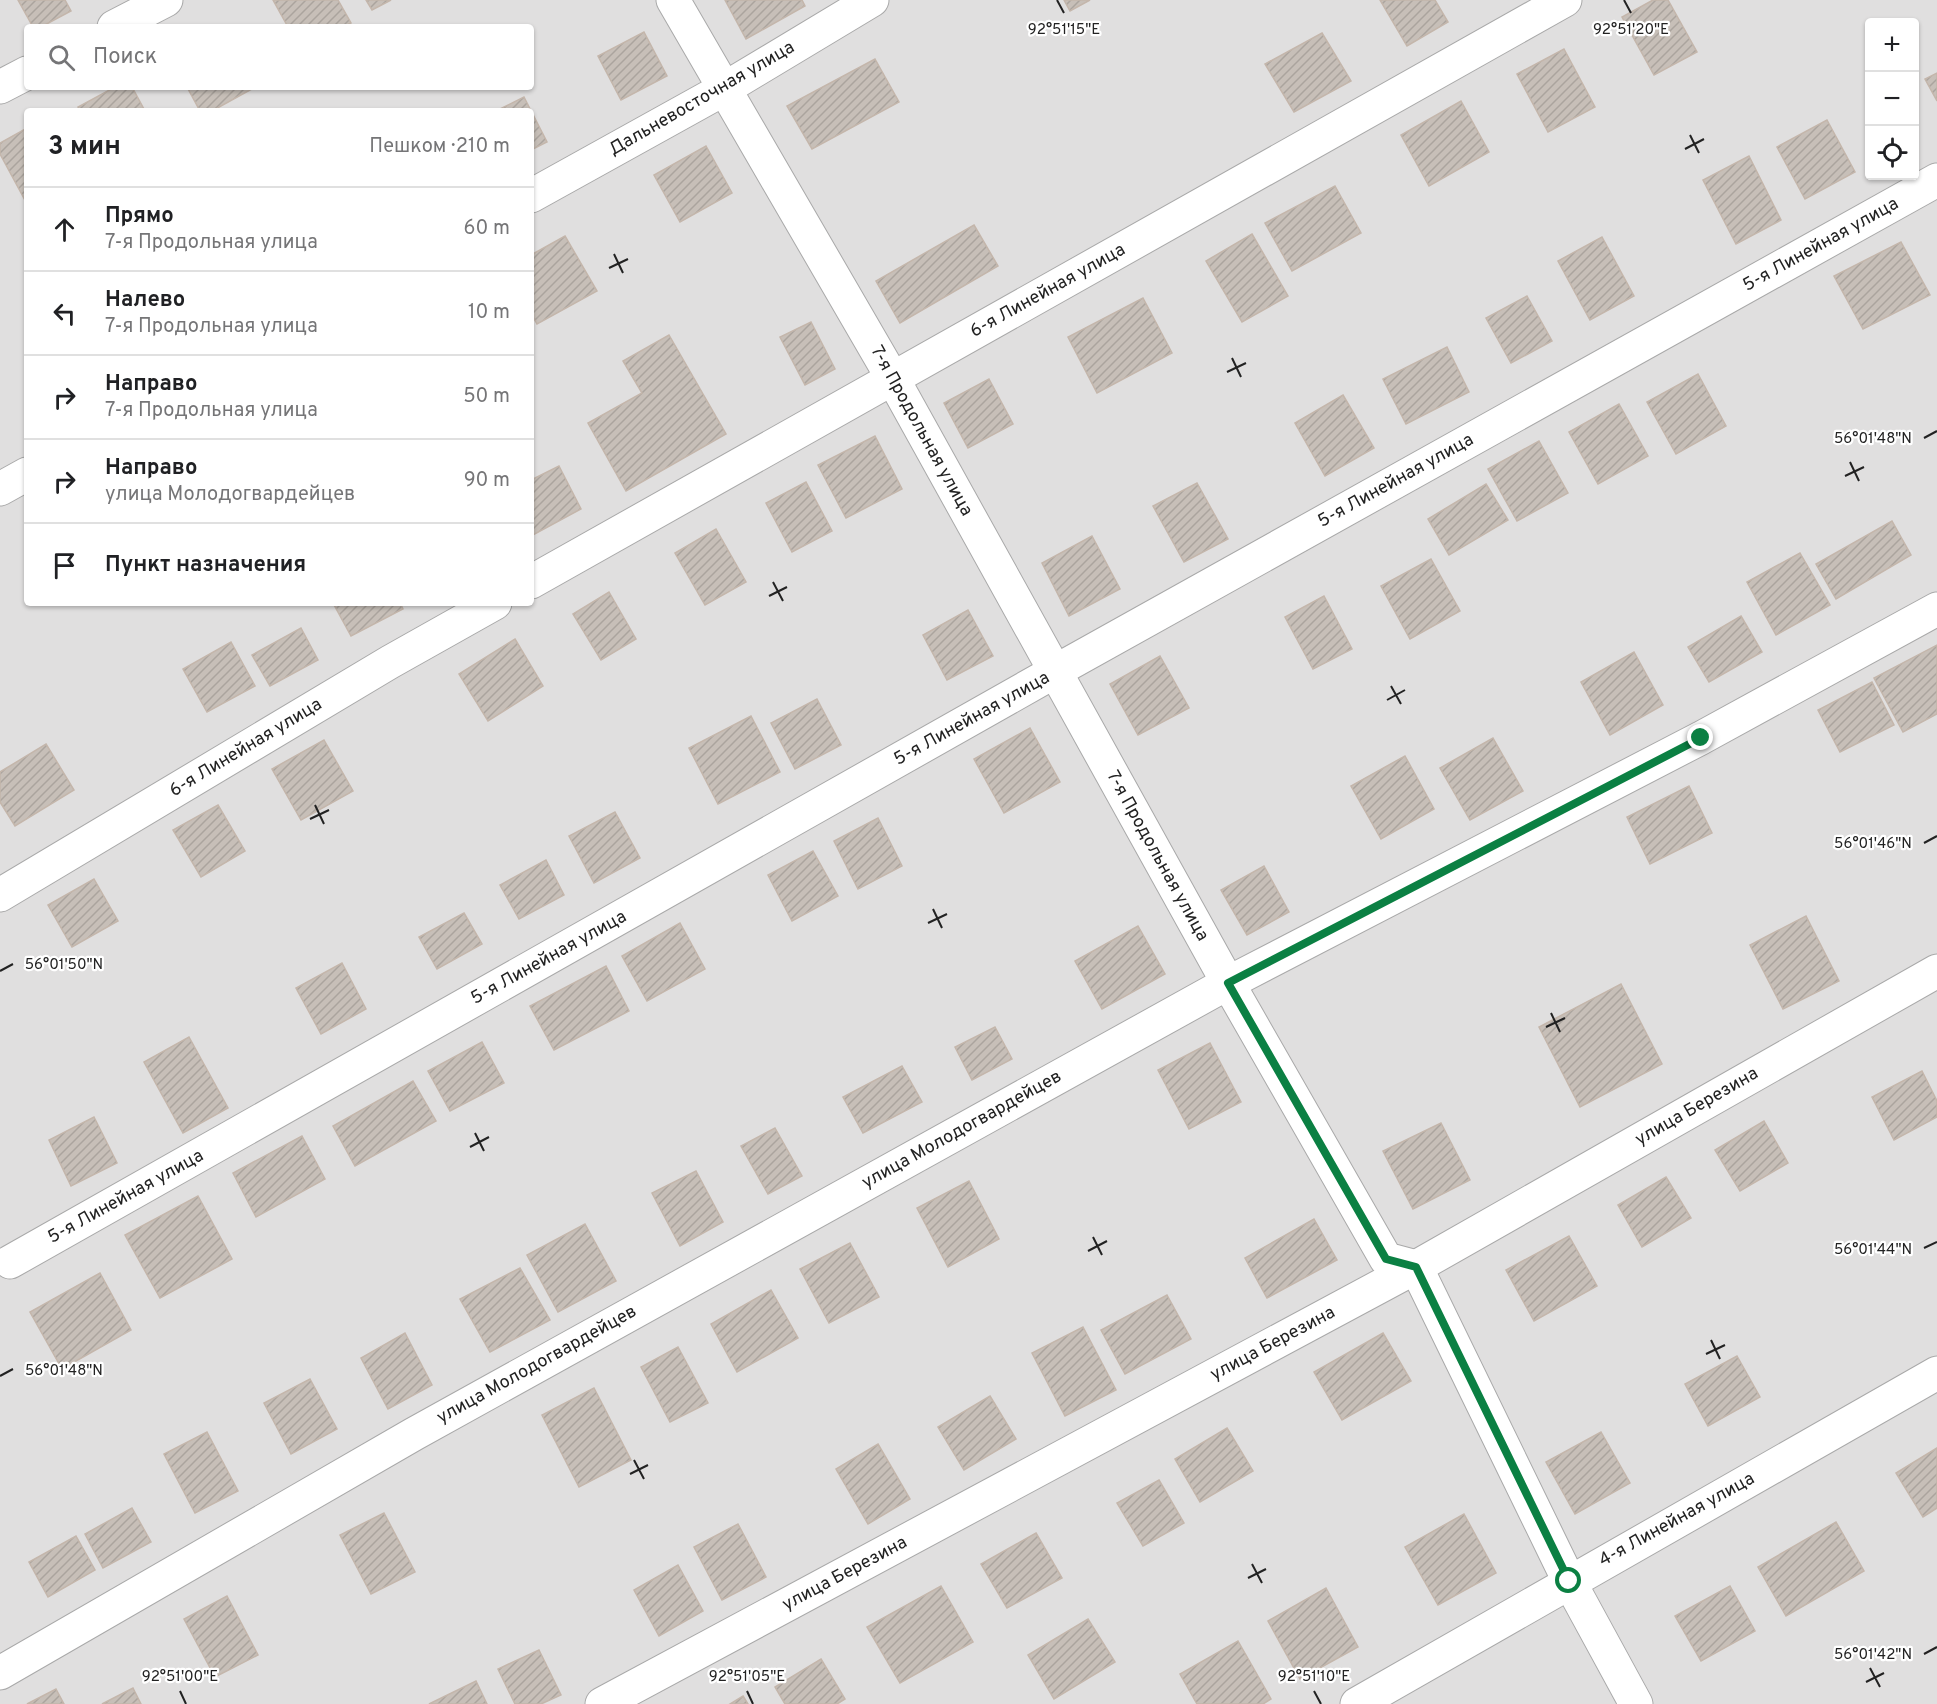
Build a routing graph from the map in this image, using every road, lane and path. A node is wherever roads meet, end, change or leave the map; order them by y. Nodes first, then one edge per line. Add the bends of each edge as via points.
1 (166, 0) edge
2 (673, 0) edge
3 (872, 0) edge
4 (1565, 0) edge
5 (120, 24) edge
6 (24, 75) edge
7 (0, 87) edge
8 (724, 89) junction
9 (1937, 180) edge
10 (534, 194) edge
11 (893, 379) junction
12 (24, 476) edge
13 (0, 489) edge
14 (534, 580) edge
15 (490, 606) edge
16 (1937, 609) edge
17 (1054, 672) junction
18 (0, 895) edge
19 (1937, 971) edge
20 (1228, 983) junction
21 (10, 1262) dead end
22 (1416, 1267) junction
23 (1937, 1373) edge
24 (1569, 1581) junction
25 (0, 1674) edge
26 (602, 1704) edge
27 (1357, 1704) edge
28 (1636, 1704) edge

1 - 5 street
2 - 8 street, 7-я Продольная улица
3 - 8 street, Дальневосточная улица
4 - 11 street, 6-я Линейная улица
6 - 7 street
8 - 10 street, Дальневосточная улица
8 - 11 street, 7-я Продольная улица
9 - 17 street, 5-я Линейная улица
11 - 14 street, 6-я Линейная улица
11 - 17 street, 7-я Продольная улица
12 - 13 street
15 - 18 street, 6-я Линейная улица
16 - 20 street, улица Молодогвардейцев via 1701,738
17 - 20 street, 7-я Продольная улица
17 - 21 street, 5-я Линейная улица
19 - 22 street, улица Березина
20 - 22 street, 7-я Продольная улица via 1386,1259
20 - 25 street, улица Молодогвардейцев via 414,1434
22 - 24 street
22 - 26 street, улица Березина
23 - 24 street, 4-я Линейная улица
24 - 27 street, 4-я Линейная улица
24 - 28 street

